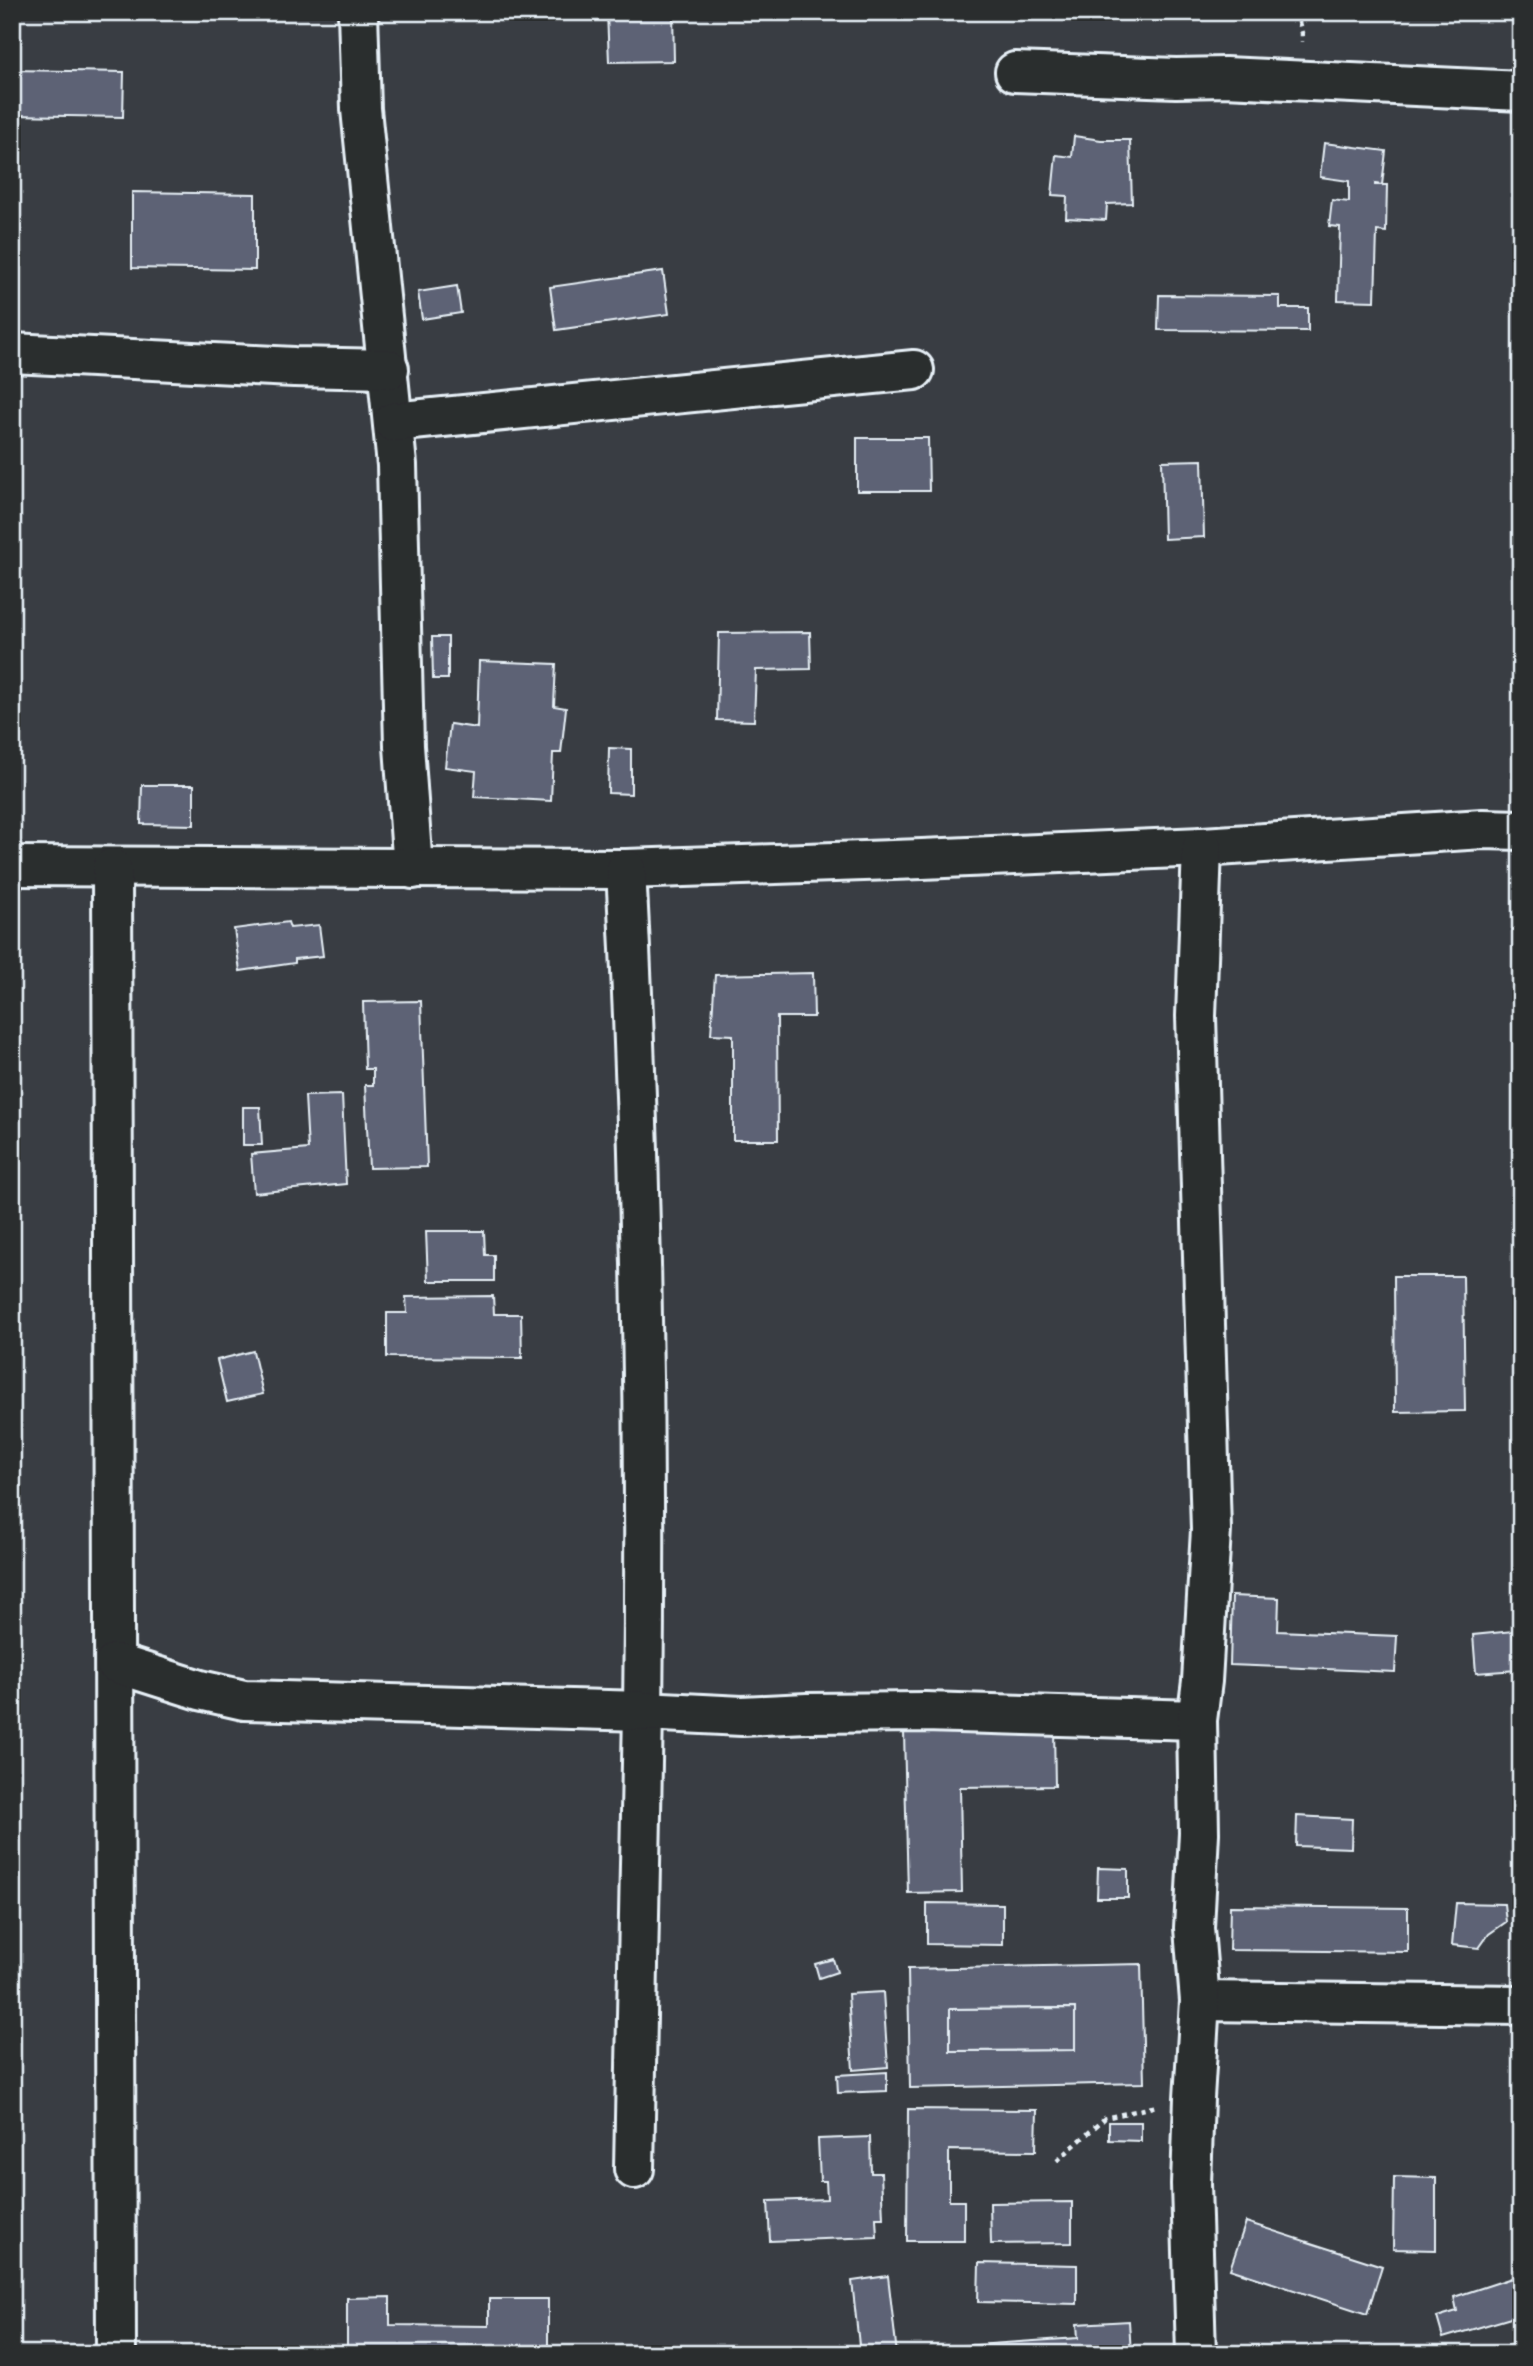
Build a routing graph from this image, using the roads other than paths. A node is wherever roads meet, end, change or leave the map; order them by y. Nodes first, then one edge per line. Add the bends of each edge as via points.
1 (358, 12) edge
2 (1015, 72) dead end
3 (1521, 92) edge
4 (12, 353) edge
5 (388, 369) junction
6 (914, 370) dead end
7 (393, 422) junction
8 (1521, 830) edge
9 (1202, 847) junction
10 (12, 866) edge
11 (112, 868) junction
12 (413, 869) junction
13 (626, 869) junction
14 (115, 1663) junction
15 (643, 1710) junction
16 (1197, 1720) junction
17 (1200, 2001) junction
18 (1521, 2005) edge
19 (634, 2169) dead end
20 (116, 2354) edge
21 (1196, 2354) edge

1 - 5 street via 361,109
2 - 3 street
4 - 5 street
5 - 7 street
6 - 7 street
7 - 12 street
8 - 9 street
9 - 13 street
9 - 16 street via 1196,1016 1211,1530
10 - 11 street
11 - 12 street
11 - 14 street
12 - 13 street
13 - 15 street via 644,1374
14 - 15 street via 244,1700
14 - 20 street
15 - 16 street via 742,1716 925,1712
15 - 19 street
16 - 17 street via 1199,1833 1194,1928
17 - 18 street
17 - 21 street via 1191,2184

